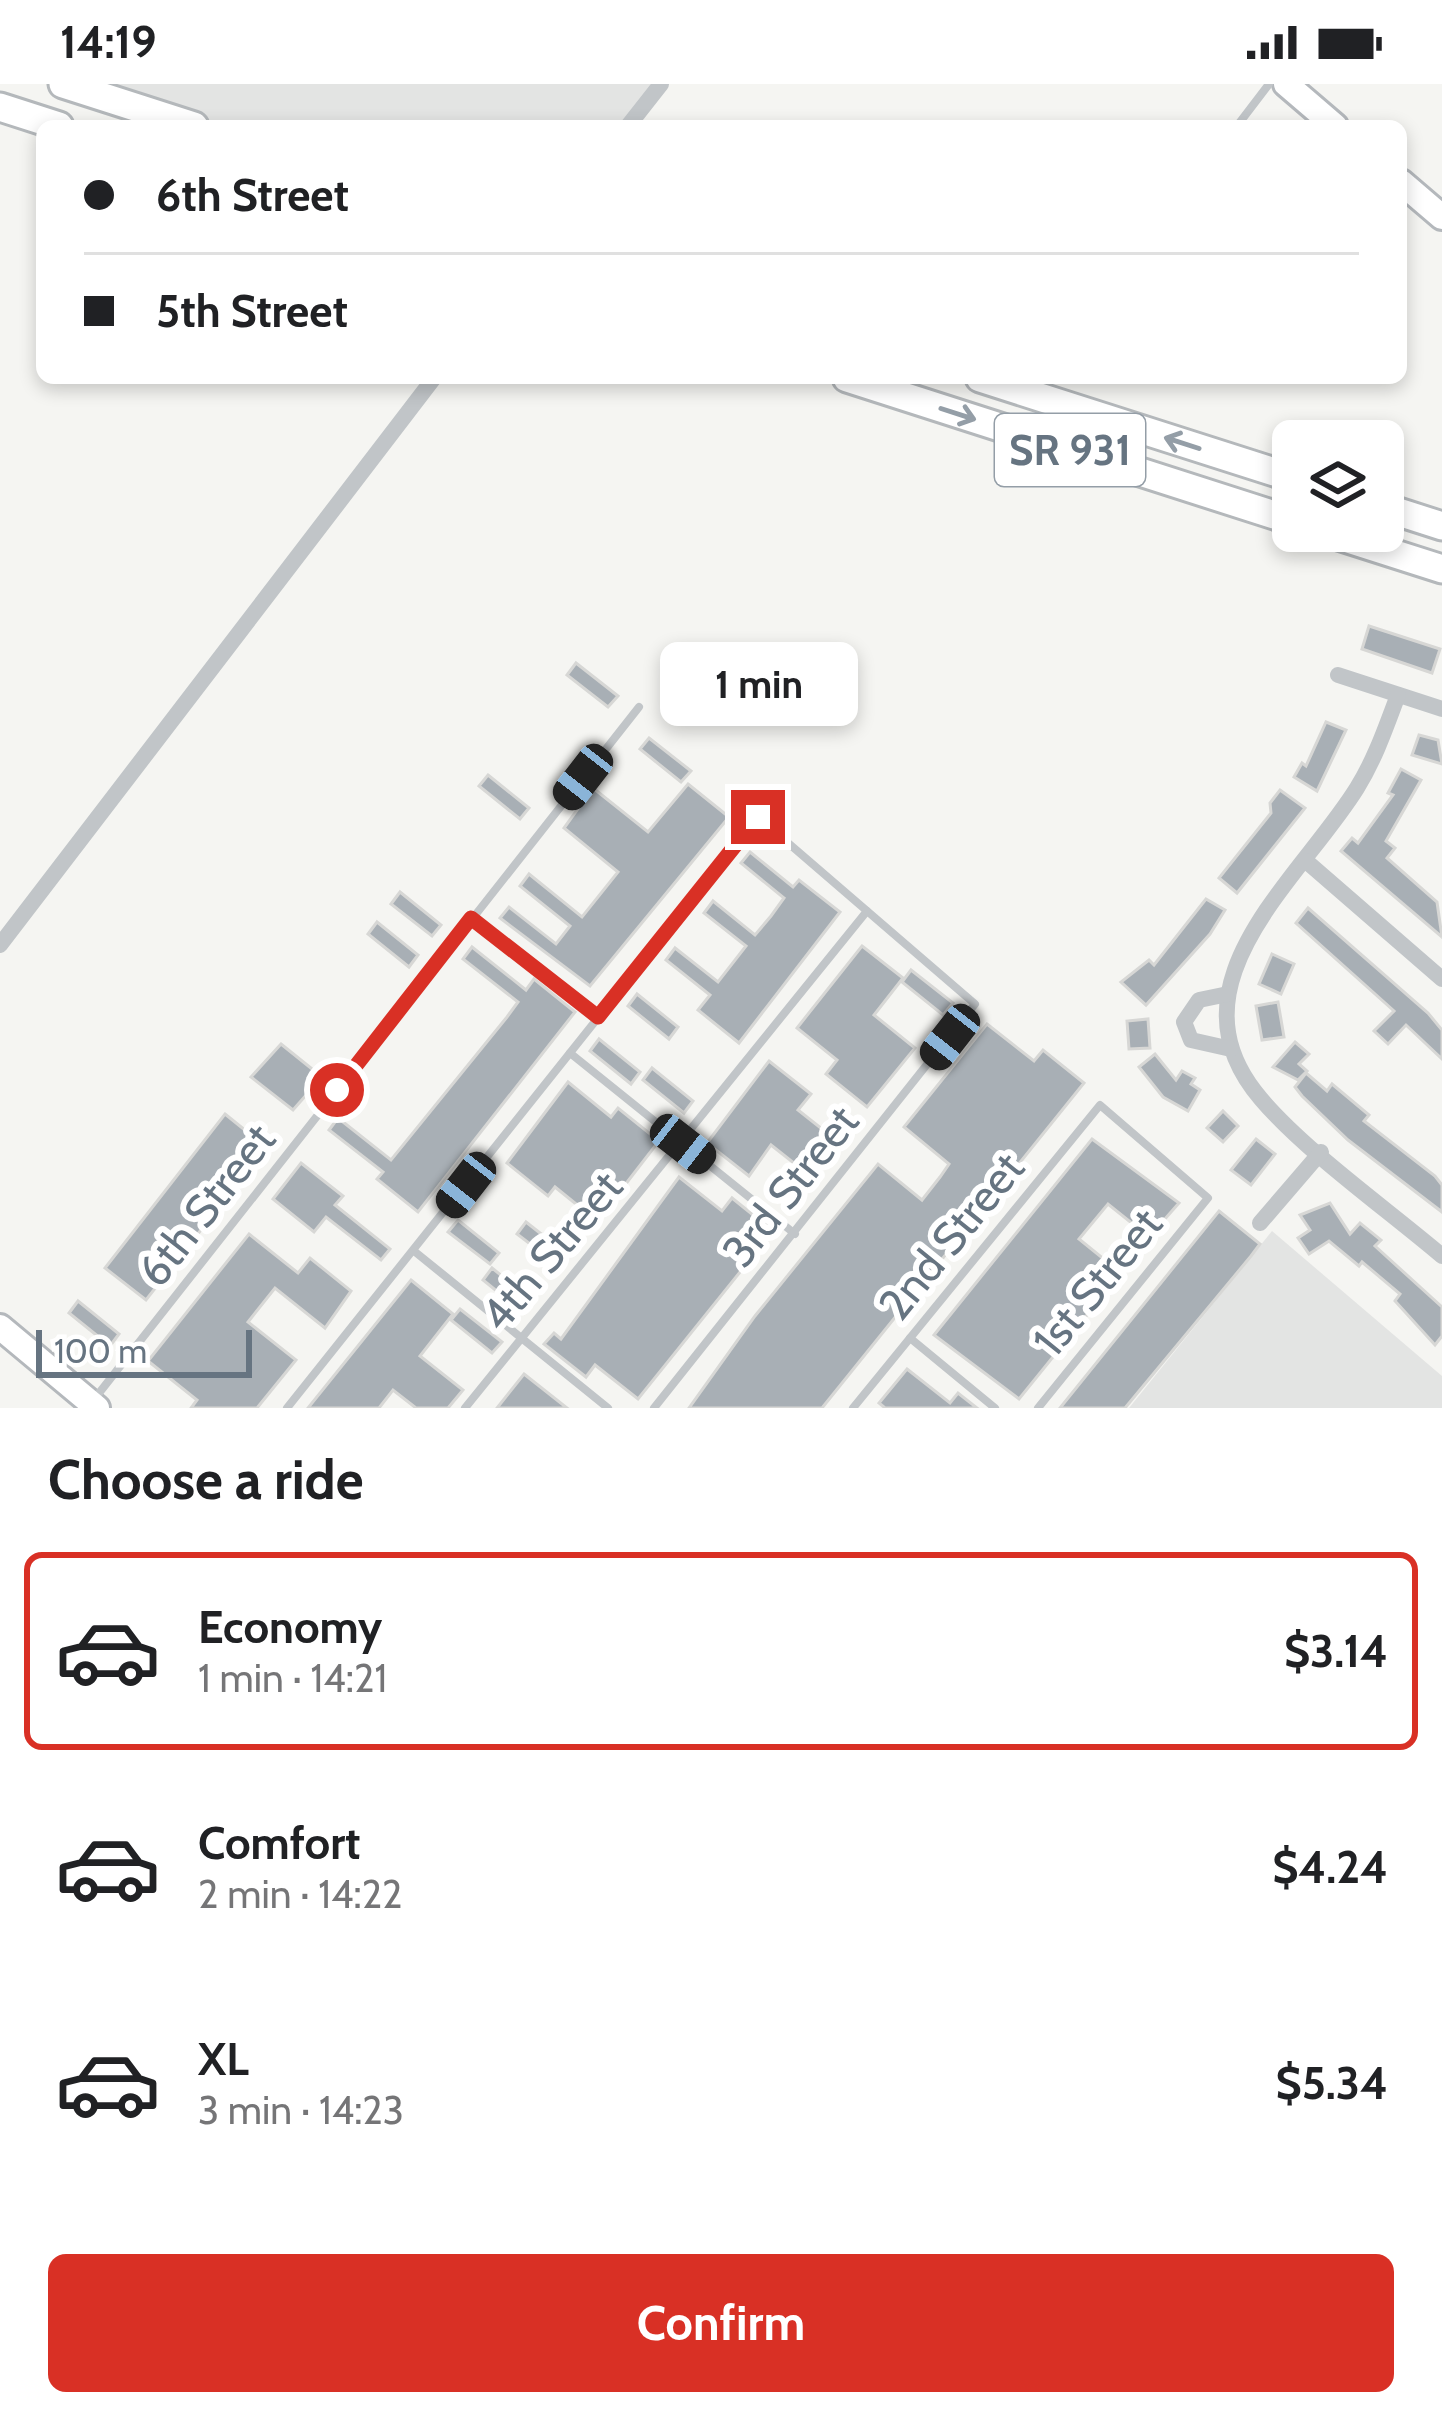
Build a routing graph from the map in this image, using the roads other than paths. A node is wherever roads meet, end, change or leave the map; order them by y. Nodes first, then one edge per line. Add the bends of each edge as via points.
1 (63, 84) edge
2 (661, 84) edge
3 (1269, 84) edge
4 (1286, 84) edge
5 (0, 107) edge
6 (40, 120) edge
7 (175, 120) edge
8 (633, 120) edge
9 (1242, 120) edge
10 (1328, 120) edge
11 (1407, 187) edge
12 (1442, 218) edge
13 (429, 384) edge
14 (866, 384) edge
15 (1028, 385) edge
16 (1272, 471) edge
17 (1272, 514) edge
18 (1404, 514) edge
19 (1442, 526) edge
20 (1389, 552) edge
21 (1442, 569) edge
22 (1337, 675) dead end
23 (1398, 695) junction
24 (639, 706) dead end
25 (1442, 710) edge
26 (1306, 861) junction
27 (868, 911) junction
28 (471, 918) junction
29 (0, 945) edge
30 (1442, 979) edge
31 (1228, 994) junction
32 (598, 1017) junction
33 (1231, 1049) junction
34 (570, 1054) junction
35 (1100, 1105) joint
36 (683, 1144) junction
37 (1321, 1152) junction
38 (1260, 1223) dead end
39 (795, 1234) junction
40 (414, 1251) junction
41 (1442, 1256) edge
42 (0, 1327) edge
43 (523, 1336) junction
44 (910, 1338) junction
45 (94, 1405) edge
46 (287, 1408) edge
47 (465, 1408) edge
48 (608, 1408) edge
49 (654, 1408) edge
50 (853, 1408) edge
51 (995, 1408) edge
52 (1038, 1408) edge

1 - 7 main road
2 - 8 street
3 - 9 lane
4 - 10 street
5 - 6 main road
11 - 12 street
13 - 29 street
14 -> 17 main road, SR 931
16 -> 15 main road, SR 931
18 - 19 main road
20 - 21 main road
22 - 23 street
23 - 25 street
23 - 26 street via 1358,787
24 - 28 lane, 6th Street
26 - 30 street
26 - 31 street via 1255,925
27 - 32 lane via 758,817
27 - 36 lane, 4th Street
27 - 39 lane, 3rd Street via 975,1004
28 - 32 lane
28 - 45 lane, 6th Street
31 - 33 street
31 - 33 street via 1199,1000 1184,1022 1191,1040
32 - 34 lane
33 - 37 street via 1256,1094
34 - 36 lane
34 - 40 lane
35 - 44 lane, 2nd Street
35 - 52 lane, 1st Street via 1208,1198
36 - 39 lane
36 - 43 lane, 4th Street
37 - 38 street
37 - 41 street
39 - 49 lane, 3rd Street
40 - 43 lane
40 - 46 lane
42 - 45 street
43 - 47 lane, 4th Street
43 - 48 lane
44 - 50 lane, 2nd Street
44 - 51 lane

